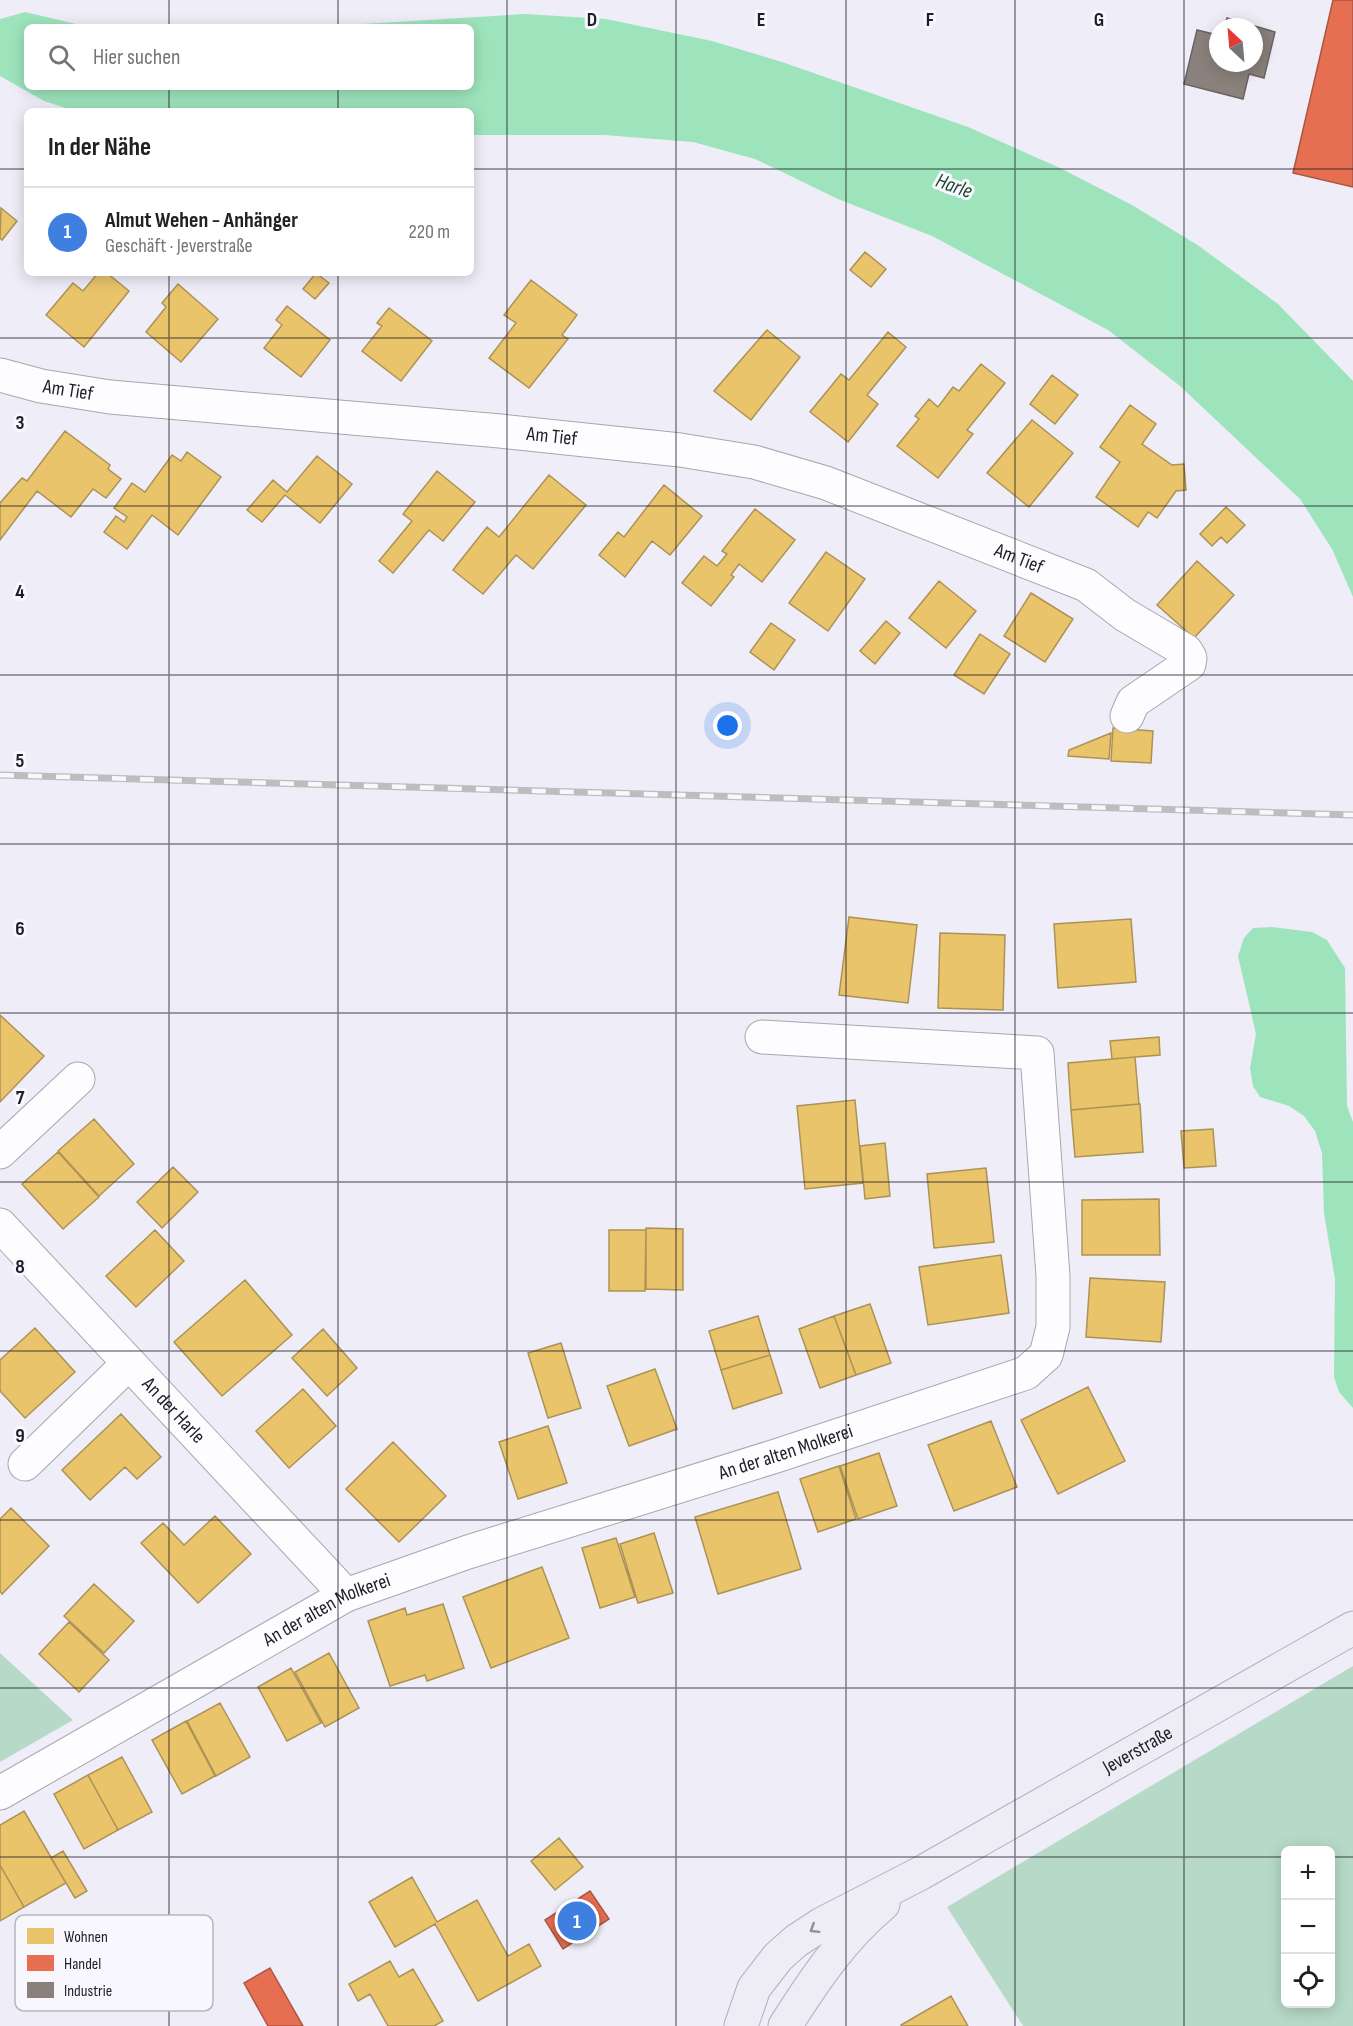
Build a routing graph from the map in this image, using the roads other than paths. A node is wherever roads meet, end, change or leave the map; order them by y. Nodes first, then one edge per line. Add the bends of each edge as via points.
1 (0, 375) edge
2 (1127, 716) dead end
3 (762, 1037) dead end
4 (78, 1079) dead end
5 (0, 1152) edge
6 (0, 1225) edge
7 (129, 1363) junction
8 (25, 1464) dead end
9 (346, 1595) junction
10 (1353, 1628) edge
11 (0, 1793) edge
12 (921, 1873) junction
13 (741, 2026) edge
14 (784, 2026) edge

1 - 2 street, Am Tief via 110,397 680,450 754,462 826,483 1086,585 1125,615 1179,646 1190,658 1183,669 1133,702
3 - 9 street, An der alten Molkerei via 1037,1053 1053,1276 1053,1327 1046,1355 1026,1373 468,1552
4 - 5 street
6 - 7 street, An der Harle
7 - 8 street
7 - 9 street, An der Harle
9 - 11 street, An der alten Molkerei
10 - 12 main road, Jeverstraße
12 -> 13 main road, Jeverstraße via 796,1941 754,1988
12 - 14 main road, Jeverstraße via 860,1923 826,1964

